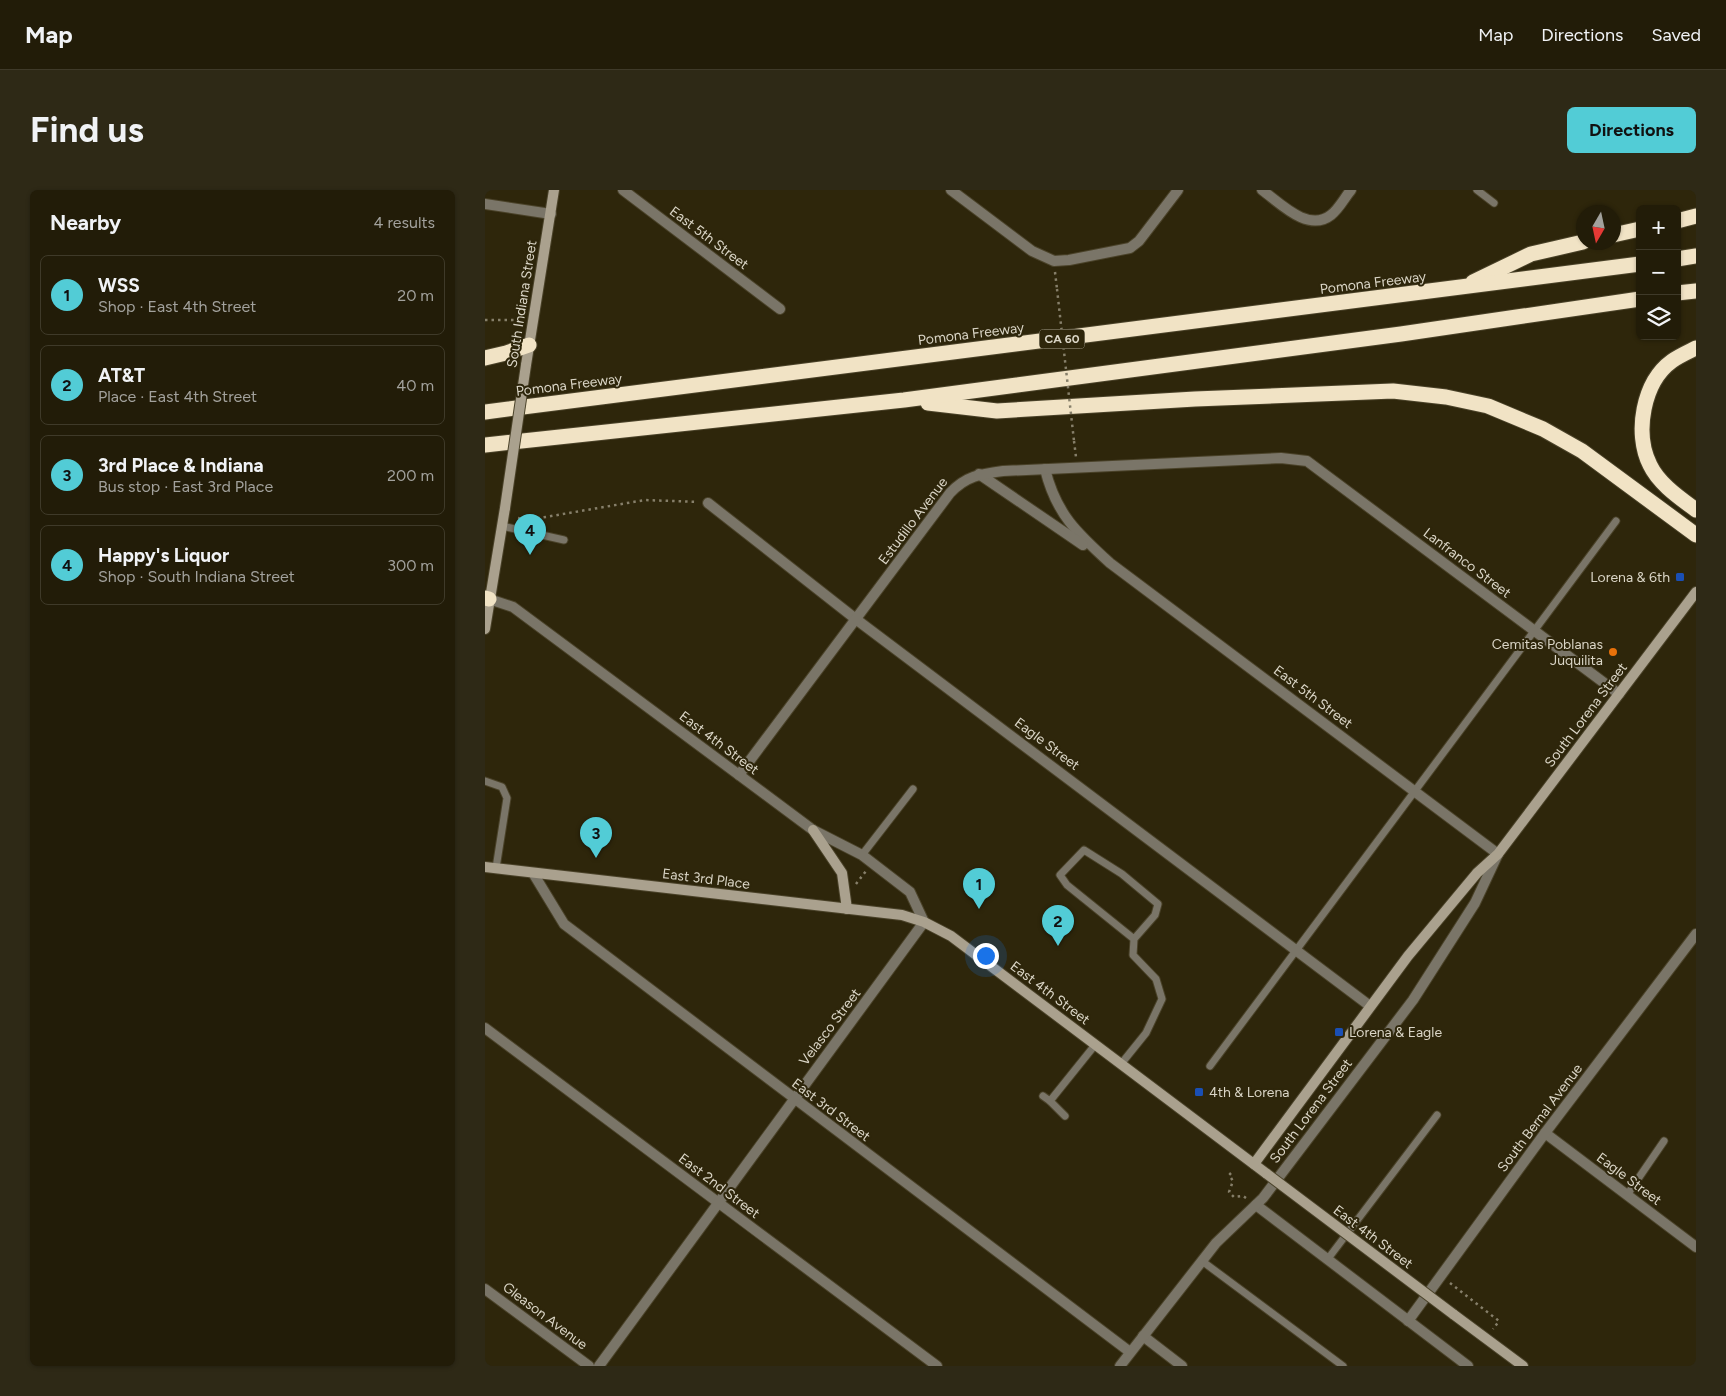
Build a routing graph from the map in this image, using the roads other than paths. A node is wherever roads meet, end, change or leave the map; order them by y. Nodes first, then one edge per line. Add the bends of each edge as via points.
1 (554, 190) edge
2 (623, 190) edge
3 (951, 190) edge
4 (1178, 190) edge
5 (1262, 190) edge
6 (1351, 190) edge
7 (1477, 190) edge
8 (1494, 203) dead end
9 (485, 204) edge
10 (551, 214) junction
11 (1696, 216) edge
12 (1681, 220) edge
13 (1636, 230) edge
14 (1621, 233) edge
15 (1576, 244) edge
16 (1696, 256) edge
17 (1681, 258) edge
18 (1636, 265) edge
19 (1459, 288) junction
20 (1696, 291) edge
21 (1681, 293) edge
22 (1636, 299) edge
23 (779, 309) dead end
24 (529, 345) junction
25 (1696, 348) edge
26 (485, 358) edge
27 (904, 400) junction
28 (485, 412) edge
29 (485, 445) edge
30 (1296, 459) joint
31 (1045, 468) junction
32 (979, 474) junction
33 (708, 503) road end
34 (1696, 510) edge
35 (504, 516) junction
36 (1616, 522) dead end
37 (1696, 535) edge
38 (563, 540) dead end
39 (1110, 563) junction
40 (1696, 592) edge
41 (487, 598) edge
42 (857, 620) junction
43 (485, 629) edge
44 (1534, 631) junction
45 (1619, 694) junction
46 (739, 775) junction
47 (485, 781) edge
48 (913, 789) dead end
49 (1415, 791) junction
50 (813, 830) junction
51 (862, 854) junction
52 (1498, 854) junction
53 (490, 867) edge
54 (533, 873) junction
55 (847, 909) junction
56 (924, 922) junction
57 (1696, 934) edge
58 (1134, 939) junction
59 (1297, 950) junction
60 (1370, 1006) junction
61 (485, 1028) edge
62 (1095, 1045) junction
63 (1121, 1064) junction
64 (1210, 1066) dead end
65 (1043, 1096) dead end
66 (793, 1099) junction
67 (1050, 1101) junction
68 (1437, 1114) dead end
69 (1065, 1116) dead end
70 (1545, 1133) junction
71 (1664, 1141) dead end
72 (1254, 1164) junction
73 (1627, 1195) junction
74 (719, 1202) junction
75 (1256, 1205) junction
76 (1696, 1247) edge
77 (1327, 1260) junction
78 (1202, 1261) junction
79 (485, 1289) edge
80 (1408, 1321) junction
81 (1143, 1336) junction
82 (1130, 1352) junction
83 (589, 1366) edge
84 (599, 1366) edge
85 (937, 1366) edge
86 (1120, 1366) edge
87 (1183, 1366) edge
88 (1343, 1366) edge
89 (1468, 1366) edge
90 (1523, 1366) edge

1 - 10 main road, South Indiana Street
2 - 23 street, East 5th Street
3 - 4 street via 1032,251 1054,261 1130,248
5 - 6 street via 1297,216 1314,220 1331,215
7 - 8 lane
9 - 10 street
10 - 24 main road, South Indiana Street
11 - 12 highway
13 - 14 highway
15 - 19 highway via 1531,254
16 - 17 highway
18 - 19 highway, Pomona Freeway / CA 60
19 - 28 highway, Pomona Freeway / CA 60
20 - 21 highway
22 - 27 highway
24 - 26 highway
24 - 35 main road, South Indiana Street, bridge
25 - 34 highway via 1671,361 1652,386 1642,413 1641,435 1650,466 1670,491
27 - 29 highway
27 - 37 highway via 997,411 1393,391 1446,397 1488,406 1543,429 1582,451
30 - 31 street, Estudillo Avenue
30 - 44 street, Lanfranco Street via 1315,465
31 - 32 street, Estudillo Avenue
31 - 39 street, East 5th Street via 1050,488 1067,521
32 - 39 street, East 5th Street
32 - 42 street, Estudillo Avenue via 960,482 950,493
33 - 42 street, Eagle Street
35 - 38 lane
35 - 41 main road, South Indiana Street
36 - 44 lane
39 - 49 street, East 5th Street
40 - 45 main road, South Lorena Street
41 - 43 main road, South Indiana Street
41 - 46 street, East 4th Street via 513,607
42 - 46 street, Estudillo Avenue
42 - 59 street, Eagle Street
44 - 45 street, Lanfranco Street
44 - 49 lane
45 - 52 main road, South Lorena Street
46 - 50 street, East 4th Street
47 - 53 lane via 503,787 507,798
48 - 51 lane
49 - 52 street, East 5th Street
49 - 59 lane
50 - 51 street, East 4th Street
50 - 55 main road via 842,873
51 - 56 street, East 4th Street via 910,892
52 - 60 main road, South Lorena Street via 1477,873
52 - 75 street, South Lorena Street via 1475,903 1413,1000
53 - 54 main road, East 3rd Place
54 - 55 main road, East 3rd Place
54 - 66 street, East 3rd Street via 564,924
55 - 56 main road, East 3rd Place via 901,915
56 - 62 main road, East 4th Street via 951,936
56 - 66 street, Velasco Street
57 - 70 street, South Bernal Avenue
58 - 58 lane via 1155,915 1158,904 1122,874 1085,850 1060,875 1067,885
58 - 63 lane via 1133,955 1156,979 1162,999 1146,1033
59 - 60 street, Eagle Street
59 - 64 lane
60 - 72 main road, South Lorena Street
61 - 74 street, East 2nd Street
62 - 63 main road, East 4th Street
62 - 67 lane
63 - 72 main road, East 4th Street
65 - 67 lane
66 - 74 street, Velasco Street
66 - 82 street, East 3rd Street
67 - 69 lane
68 - 77 lane
70 - 73 street, Eagle Street
70 - 80 street, South Bernal Avenue
71 - 73 lane
72 - 90 main road, East 4th Street, bridge
73 - 76 street, Eagle Street
74 - 84 street, Velasco Street
74 - 85 street, East 2nd Street
75 - 77 street
75 - 78 street, South Lorena Street
77 - 80 street
78 - 81 street, South Lorena Street
78 - 88 lane
79 - 83 street, Gleason Avenue
80 - 89 street
81 - 82 street, South Lorena Street
81 - 87 street
82 - 86 street, South Lorena Street

